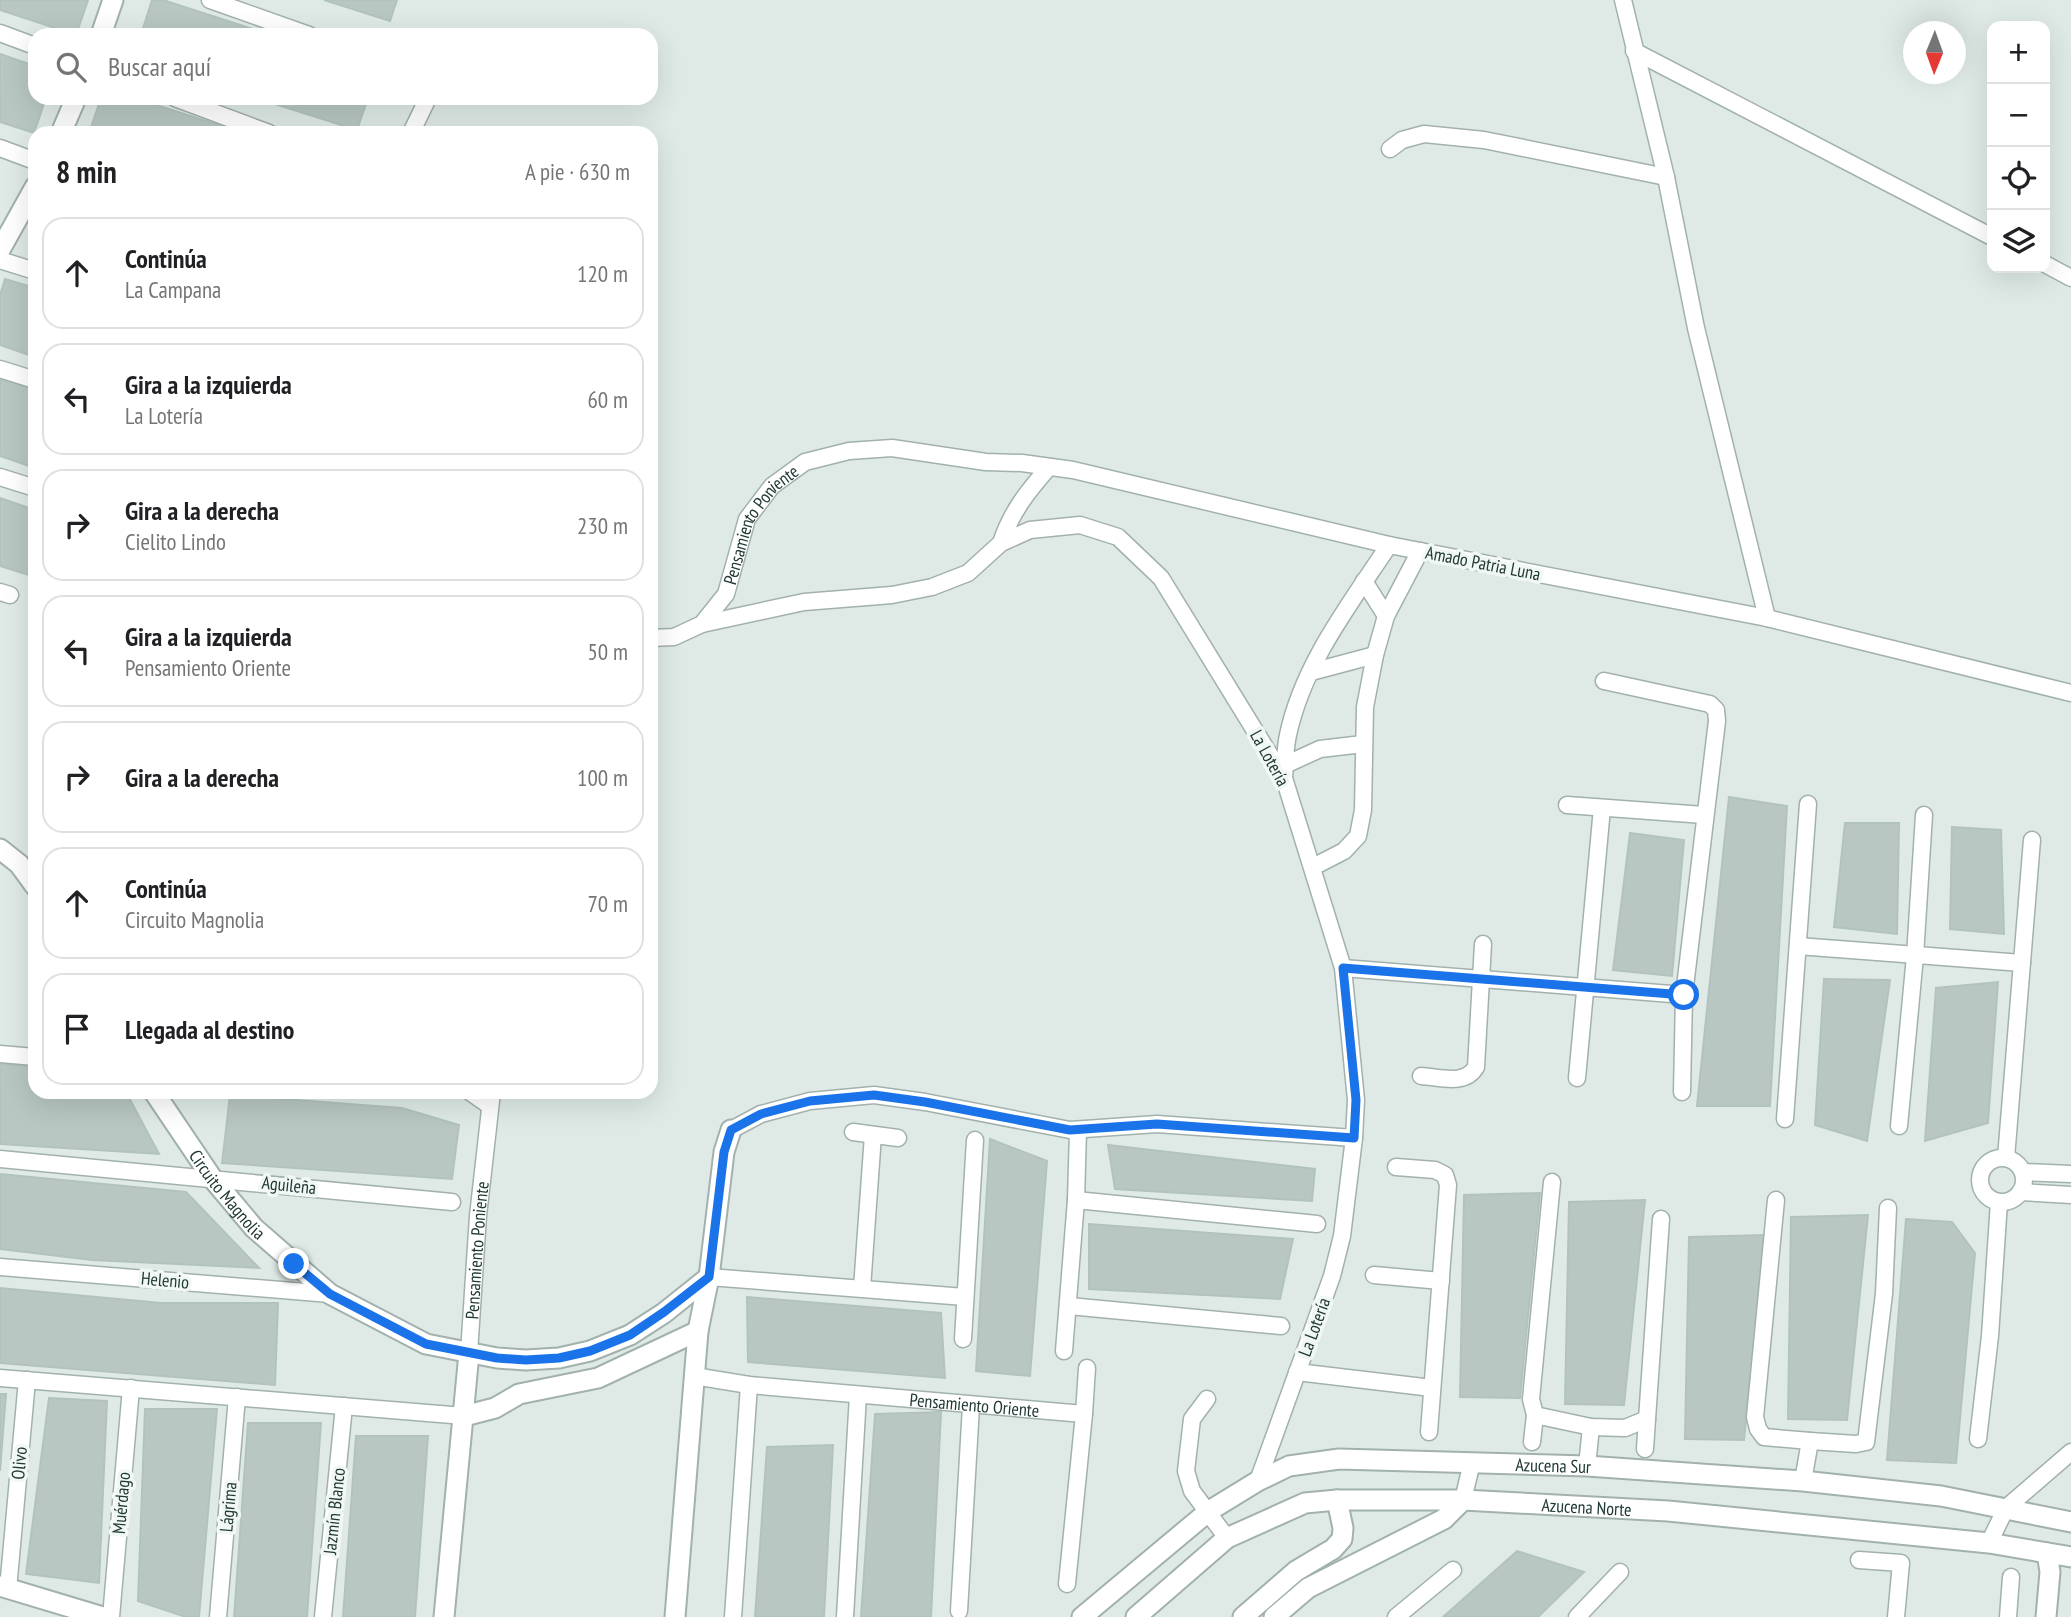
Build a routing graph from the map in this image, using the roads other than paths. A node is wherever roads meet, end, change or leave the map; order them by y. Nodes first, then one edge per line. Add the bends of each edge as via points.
1 (113, 0) edge
2 (210, 0) edge
3 (1623, 0) edge
4 (103, 28) edge
5 (289, 28) edge
6 (0, 33) edge
7 (28, 43) edge
8 (1634, 51) junction
9 (73, 105) edge
10 (194, 105) edge
11 (425, 105) edge
12 (64, 126) edge
13 (250, 126) edge
14 (414, 126) edge
15 (0, 148) edge
16 (1390, 149) dead end
17 (28, 158) edge
18 (1666, 177) junction
19 (28, 200) edge
20 (1987, 234) edge
21 (0, 250) edge
22 (0, 260) edge
23 (2050, 267) edge
24 (28, 269) edge
25 (2071, 278) edge
26 (0, 369) edge
27 (28, 378) edge
28 (892, 448) joint
29 (1049, 467) junction
30 (0, 477) edge
31 (28, 486) edge
32 (1001, 543) junction
33 (1389, 545) junction
34 (1420, 551) junction
35 (1364, 581) junction
36 (1385, 616) junction
37 (1767, 618) junction
38 (702, 624) junction
39 (658, 637) edge
40 (1375, 655) junction
41 (1311, 672) junction
42 (1604, 681) dead end
43 (2071, 693) edge
44 (1363, 744) junction
45 (1284, 772) junction
46 (1808, 804) dead end
47 (1567, 805) dead end
48 (1602, 808) junction
49 (1704, 815) junction
50 (1924, 815) dead end
51 (2032, 840) dead end
52 (0, 849) edge
53 (1313, 867) junction
54 (28, 876) edge
55 (1483, 944) dead end
56 (1798, 946) junction
57 (1915, 956) junction
58 (2022, 963) junction
59 (1343, 968) junction
60 (1483, 978) junction
61 (1585, 986) junction
62 (1684, 995) junction
63 (0, 1054) edge
64 (28, 1056) edge
65 (1421, 1076) dead end
66 (1577, 1078) dead end
67 (1682, 1092) dead end
68 (159, 1099) edge
69 (491, 1099) edge
70 (1785, 1119) dead end
71 (1899, 1126) dead end
72 (731, 1130) joint
73 (1078, 1130) junction
74 (853, 1132) dead end
75 (873, 1135) junction
76 (1354, 1138) junction
77 (898, 1139) dead end
78 (975, 1140) dead end
79 (2006, 1158) junction
80 (0, 1160) edge
81 (1396, 1167) dead end
82 (2023, 1172) junction
83 (2071, 1174) edge
84 (212, 1178) junction
85 (1552, 1182) dead end
86 (2021, 1192) junction
87 (2071, 1195) edge
88 (1076, 1200) junction
89 (1776, 1200) dead end
90 (452, 1202) dead end
91 (1999, 1202) junction
92 (1888, 1208) dead end
93 (1661, 1219) dead end
94 (1317, 1223) dead end
95 (0, 1267) edge
96 (1374, 1276) dead end
97 (709, 1277) junction
98 (1440, 1281) junction
99 (862, 1288) junction
100 (330, 1294) junction
101 (965, 1297) junction
102 (1069, 1306) junction
103 (1281, 1326) dead end
104 (698, 1331) junction
105 (963, 1339) dead end
106 (1064, 1351) dead end
107 (468, 1353) junction
108 (1087, 1368) dead end
109 (1297, 1372) junction
110 (694, 1376) junction
111 (0, 1378) edge
112 (27, 1380) junction
113 (749, 1385) junction
114 (131, 1388) junction
115 (1432, 1388) junction
116 (858, 1395) junction
117 (237, 1397) junction
118 (1207, 1399) dead end
119 (344, 1406) junction
120 (971, 1406) junction
121 (1084, 1414) junction
122 (1535, 1415) junction
123 (464, 1416) junction
124 (1647, 1419) junction
125 (1591, 1427) junction
126 (1429, 1432) dead end
127 (1978, 1439) dead end
128 (1810, 1441) junction
129 (1532, 1442) dead end
130 (1646, 1449) dead end
131 (2069, 1457) edge
132 (1472, 1462) junction
133 (1587, 1466) junction
134 (1258, 1480) junction
135 (1803, 1481) junction
136 (1337, 1500) junction
137 (1463, 1500) junction
138 (2006, 1508) junction
139 (1209, 1511) junction
140 (2071, 1522) edge
141 (1227, 1538) junction
142 (1989, 1543) junction
143 (2047, 1553) junction
144 (2071, 1557) edge
145 (1859, 1560) dead end
146 (1453, 1570) dead end
147 (1620, 1572) dead end
148 (2011, 1577) dead end
149 (1067, 1584) dead end
150 (4, 1588) edge
151 (959, 1611) dead end
152 (103, 1617) edge
153 (111, 1617) edge
154 (218, 1617) edge
155 (323, 1617) edge
156 (444, 1617) edge
157 (675, 1617) edge
158 (733, 1617) edge
159 (845, 1617) edge
160 (1082, 1617) edge
161 (1136, 1617) edge
162 (1243, 1617) edge
163 (1274, 1617) edge
164 (1396, 1617) edge
165 (1577, 1617) edge
166 (1896, 1617) edge
167 (2008, 1617) edge
168 (2046, 1617) edge

1 - 4 street
2 - 5 street
3 - 8 street
6 - 7 street
8 - 18 street
8 - 20 street
9 - 12 street
10 - 13 street
11 - 14 street
15 - 17 street
16 - 18 street via 1424,134 1485,140
18 - 37 street via 1696,328
19 - 21 street
22 - 24 street
23 - 25 street
26 - 27 street
28 - 29 street, Amado Patria Luna
28 - 38 street, Pensamiento Poniente via 806,461 772,485 747,519 726,594
29 - 32 street via 1021,499
29 - 33 street, Amado Patria Luna
30 - 31 street
32 - 38 street, La Lotería via 968,573 932,587 892,596 804,602
32 - 45 street, La Lotería via 1030,530 1080,525 1118,537 1161,578
33 - 34 street, Amado Patria Luna
33 - 35 street
34 - 36 street
34 - 37 street, Amado Patria Luna
35 - 36 street
35 - 41 street
36 - 40 street
37 - 43 street, Amado Patria Luna
38 - 39 street
40 - 41 street
40 - 44 street
41 - 45 street via 1288,736
42 - 49 street via 1710,704 1716,710
44 - 45 street via 1320,749
44 - 53 street via 1363,810 1358,836 1344,851
45 - 53 street, La Lotería
46 - 56 street
47 - 48 street
48 - 49 street
48 - 61 street
49 - 62 street
50 - 57 street
51 - 58 street
52 - 54 street
53 - 59 street, La Lotería
55 - 60 street
56 - 57 street
56 - 70 street
57 - 58 street
57 - 71 street
58 - 79 street
59 - 60 street
59 - 76 street, La Lotería via 1356,1100
60 - 61 street
60 - 65 street via 1476,1067 1471,1075 1464,1079
61 - 62 street
61 - 66 street
62 - 67 street
63 - 64 street
68 - 84 street, Circuito Magnolia
69 - 107 street, Pensamiento Poniente
72 - 73 street via 761,1114 810,1101 874,1095
72 - 97 street via 724,1152
73 - 76 street via 1157,1124
73 - 88 street
74 - 75 street
75 - 77 street
75 - 99 street
76 - 109 street, La Lotería via 1342,1236
78 - 101 street
79 - 82 street
79 - 91 street via 1994,1159 1980,1177 1982,1188
80 - 84 street, Aguileña
81 - 98 street via 1445,1175
82 - 83 street
82 - 86 street
84 - 90 street, Aguileña
84 - 100 street, Circuito Magnolia via 254,1228
85 - 122 street via 1531,1399
86 - 87 street
86 - 91 street
88 - 94 street
88 - 102 street
89 - 128 street via 1755,1417 1764,1437
91 - 127 street
92 - 128 street via 1884,1294 1866,1442
93 - 124 street
95 - 100 street, Helenio
96 - 98 street
97 - 99 street
97 - 104 street
97 - 107 street, Circuito Magnolia via 630,1335 590,1351 526,1360
98 - 115 street
99 - 101 street
100 - 107 street, Circuito Magnolia via 426,1344
101 - 105 street
102 - 103 street
102 - 106 street
104 - 110 street
104 - 123 street via 598,1378 519,1394 495,1408
107 - 123 street, Pensamiento Poniente
108 - 121 street
109 - 115 street
109 - 134 street, La Lotería
110 - 113 street, Pensamiento Oriente
110 - 157 street
111 - 112 street
112 - 114 street
112 - 150 street, Olivo
113 - 116 street, Pensamiento Oriente
113 - 158 street
114 - 117 street
114 - 153 street, Muérdago
115 - 126 street
116 - 120 street, Pensamiento Oriente
116 - 159 street
117 - 119 street
117 - 154 street, Lágrima
118 - 139 street via 1192,1419 1186,1471 1192,1491
119 - 123 street
119 - 155 street, Jazmín Blanco
120 - 121 street, Pensamiento Oriente
120 - 151 street
121 - 149 street
122 - 125 street
122 - 129 street
123 - 156 street, Pensamiento Poniente
124 - 125 street via 1625,1428
124 - 130 street
125 - 133 street
128 - 135 street
131 - 138 street
132 - 133 street, Azucena Sur
132 - 134 street, Azucena Sur via 1339,1459 1289,1466
132 - 137 street
133 - 135 street, Azucena Sur
134 - 139 street, Azucena Sur
135 - 138 street, Azucena Sur
136 - 137 street, Azucena Norte
136 - 141 street, Azucena Norte via 1305,1503
136 - 162 street via 1342,1539
137 - 142 street, Azucena Norte via 1668,1511
137 - 163 street via 1444,1519 1308,1588
138 - 140 street, Azucena Sur
138 - 142 street
139 - 141 street
139 - 160 street, Azucena Sur
141 - 161 street, Azucena Norte
142 - 143 street, Azucena Norte
143 - 144 street, Azucena Norte
143 - 168 street
145 - 166 street via 1900,1563
146 - 164 street
147 - 165 street
148 - 167 street
150 - 152 street

